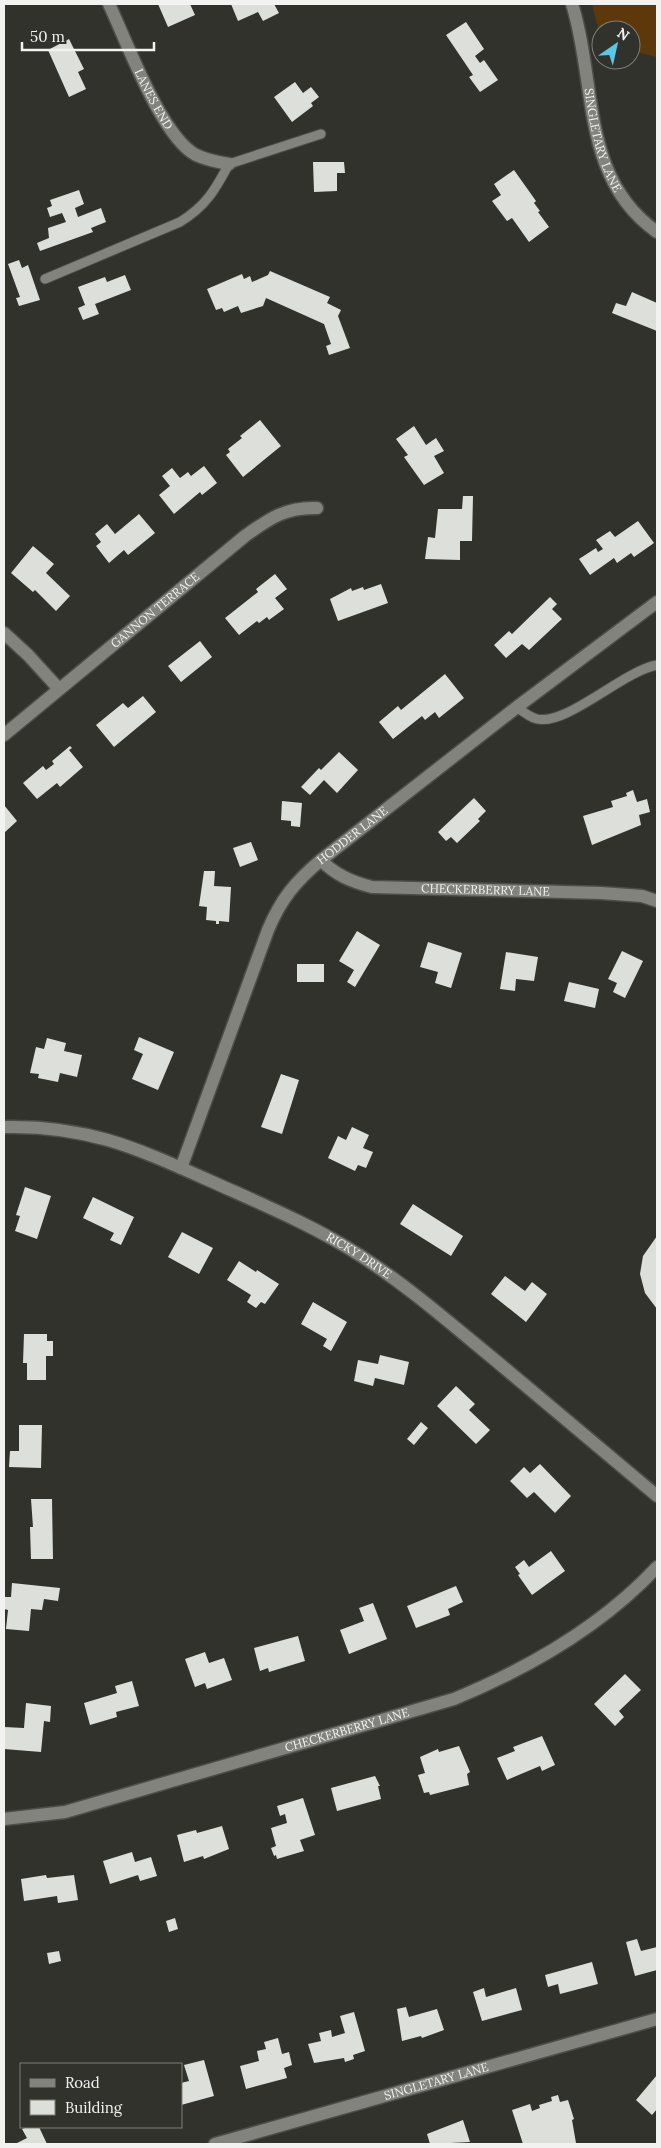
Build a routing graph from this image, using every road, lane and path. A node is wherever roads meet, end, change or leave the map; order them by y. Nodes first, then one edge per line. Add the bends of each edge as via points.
1 (109, 4) edge
2 (572, 4) edge
3 (320, 134) dead end
4 (229, 164) junction
5 (657, 232) edge
6 (45, 279) dead end
7 (317, 508) dead end
8 (657, 602) edge
9 (4, 633) edge
10 (657, 665) edge
11 (59, 689) junction
12 (517, 707) junction
13 (4, 735) edge
14 (321, 860) junction
15 (657, 901) edge
16 (4, 1127) edge
17 (181, 1168) junction
18 (657, 1496) edge
19 (657, 1567) edge
20 (4, 1819) edge
21 (657, 2020) edge
22 (215, 2144) edge

1 - 4 street, LANES END via 170,132 195,154
2 - 5 street, SINGLETARY LANE via 580,33 595,128 606,168 633,213
3 - 4 lane
4 - 6 lane via 208,200 180,222
7 - 11 street, GANNON TERRACE via 290,509 262,524
8 - 12 street, HODDER LANE
9 - 11 street
10 - 12 lane via 631,674 574,709 551,718 536,719
11 - 13 street, GANNON TERRACE
12 - 14 street, HODDER LANE
14 - 15 street, CHECKERBERRY LANE via 345,878 372,887 601,892
14 - 17 street, HODDER LANE via 292,887 276,911
16 - 17 street, RICKY DRIVE via 54,1128 110,1139
17 - 18 street, RICKY DRIVE via 299,1221 393,1278
19 - 20 street, CHECKERBERRY LANE via 619,1602 553,1650 486,1686 454,1699 65,1812
21 - 22 street, SINGLETARY LANE

